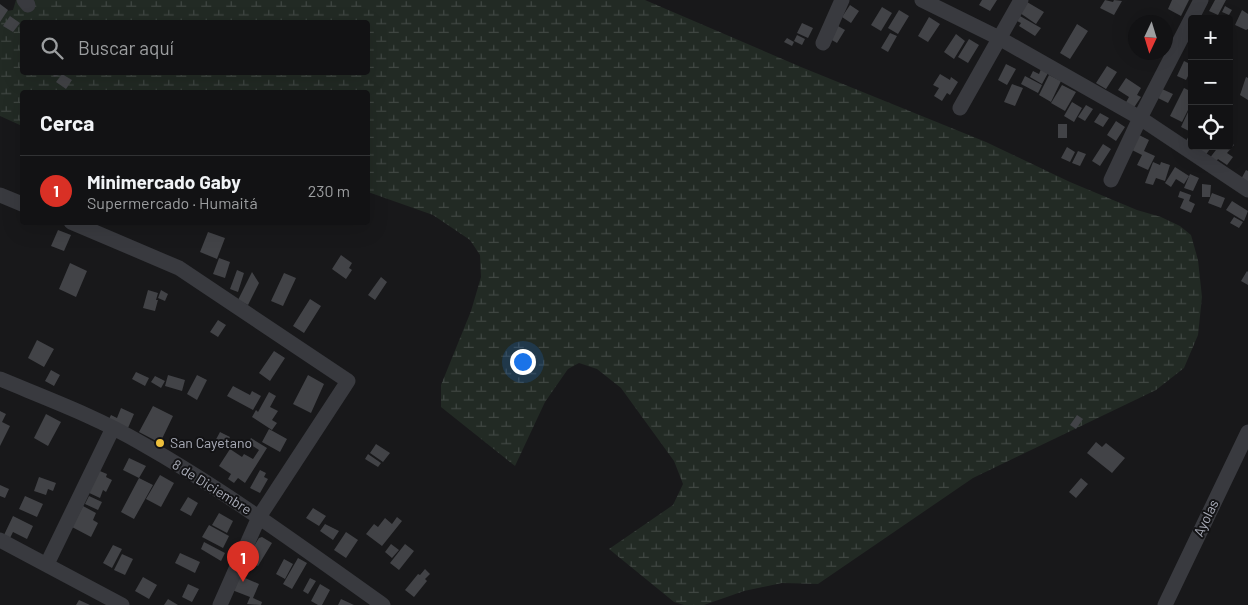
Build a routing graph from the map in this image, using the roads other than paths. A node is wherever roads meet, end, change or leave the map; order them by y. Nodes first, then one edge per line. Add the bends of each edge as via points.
1 (842, 0) edge
2 (922, 0) edge
3 (1021, 0) edge
4 (1201, 0) edge
5 (999, 38) junction
6 (823, 43) dead end
7 (960, 108) dead end
8 (1140, 118) junction
9 (1111, 180) dead end
10 (1248, 190) edge
11 (0, 195) edge
12 (20, 203) edge
13 (79, 225) edge
14 (0, 379) edge
15 (113, 428) junction
16 (1248, 432) edge
17 (259, 517) junction
18 (0, 540) edge
19 (47, 564) junction
20 (122, 605) edge
21 (220, 605) edge
22 (383, 605) edge
23 (1165, 605) edge

1 - 6 street
2 - 5 street
3 - 5 street
4 - 8 street
5 - 7 street
5 - 8 street
8 - 9 street
8 - 10 street
11 - 12 street
13 - 17 street via 180,268 348,380
14 - 15 street, 8 de Diciembre
15 - 17 street, 8 de Diciembre via 141,442
15 - 19 street
16 - 23 street, Ayolas
17 - 21 street
17 - 22 street, 8 de Diciembre
18 - 19 street
19 - 20 street

